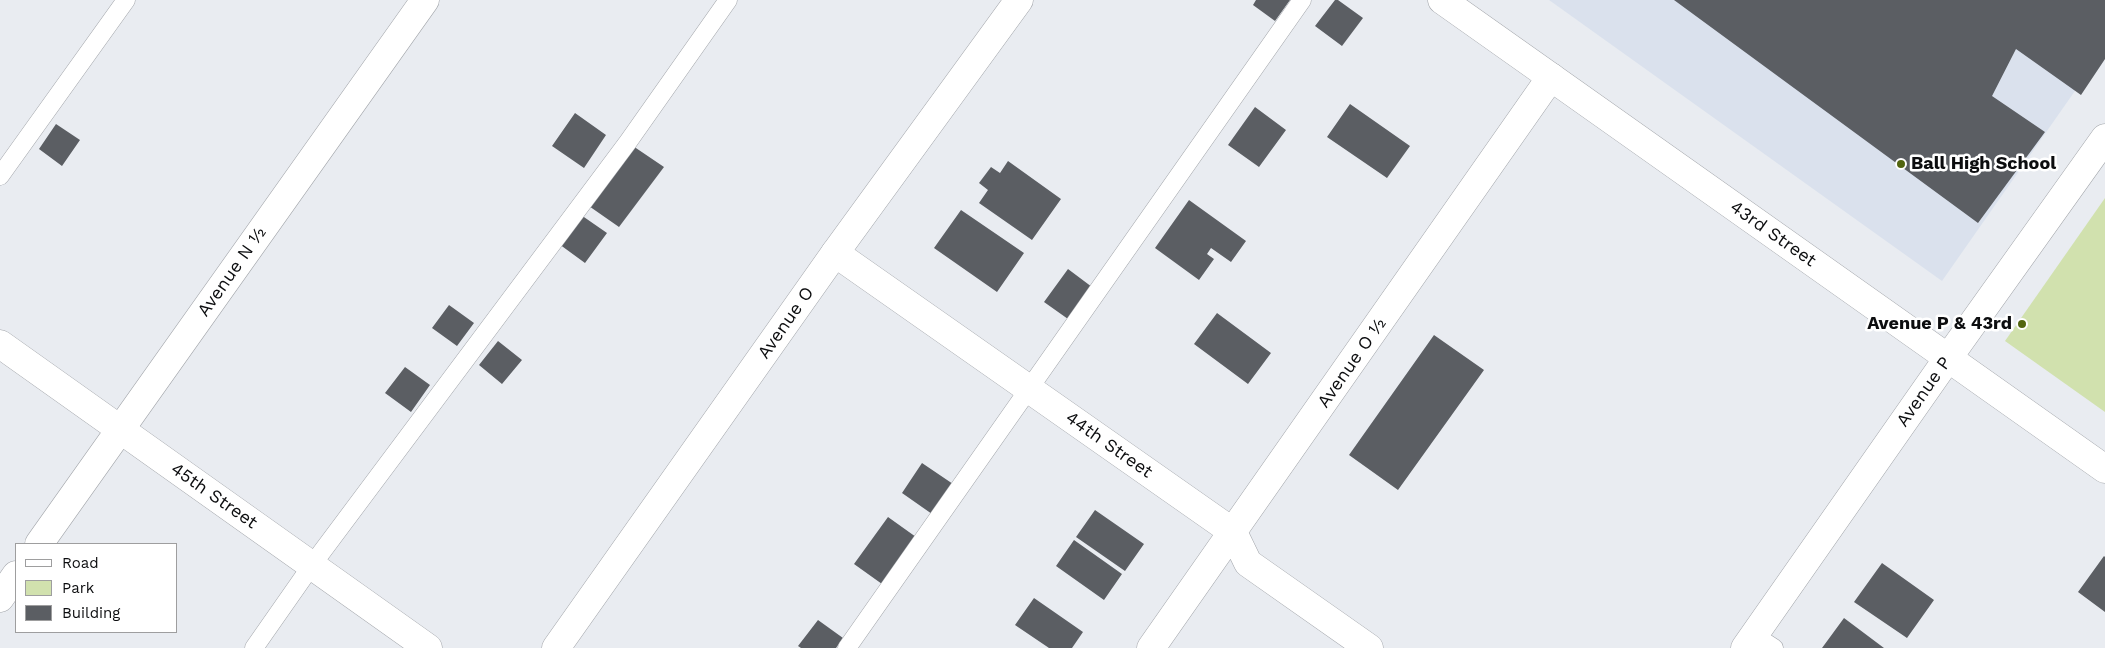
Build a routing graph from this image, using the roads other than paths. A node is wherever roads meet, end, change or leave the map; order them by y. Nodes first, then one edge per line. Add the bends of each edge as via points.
1 (126, 0) edge
2 (425, 0) edge
3 (728, 0) edge
4 (1019, 0) edge
5 (1302, 0) edge
6 (1442, 0) edge
7 (1552, 77) junction
8 (2105, 138) edge
9 (0, 176) edge
10 (835, 253) junction
11 (0, 344) edge
12 (1948, 358) junction
13 (1030, 389) junction
14 (120, 430) junction
15 (2105, 469) edge
16 (1233, 532) junction
17 (40, 543) edge
18 (312, 565) junction
19 (15, 576) edge
20 (0, 598) edge
21 (1758, 644) edge
22 (254, 648) edge
23 (428, 648) edge
24 (556, 648) edge
25 (847, 648) edge
26 (1151, 648) edge
27 (1369, 648) edge

1 - 9 lane
2 - 14 street, Avenue N ½
3 - 18 lane via 628,142
4 - 10 street, Avenue O
5 - 13 lane
6 - 7 street, 43rd Street
7 - 12 street, 43rd Street
7 - 16 street, Avenue O ½
8 - 12 street, Avenue P
10 - 13 street, 44th Street
10 - 24 street, Avenue O
11 - 14 street, 45th Street
12 - 15 street, 43rd Street
12 - 21 street, Avenue P
13 - 16 street, 44th Street
13 - 25 lane
14 - 17 street, Avenue N ½
14 - 18 street, 45th Street
16 - 26 street, Avenue O ½
16 - 27 street, 44th Street via 1248,563
18 - 22 lane
18 - 23 street, 45th Street
19 - 20 street

